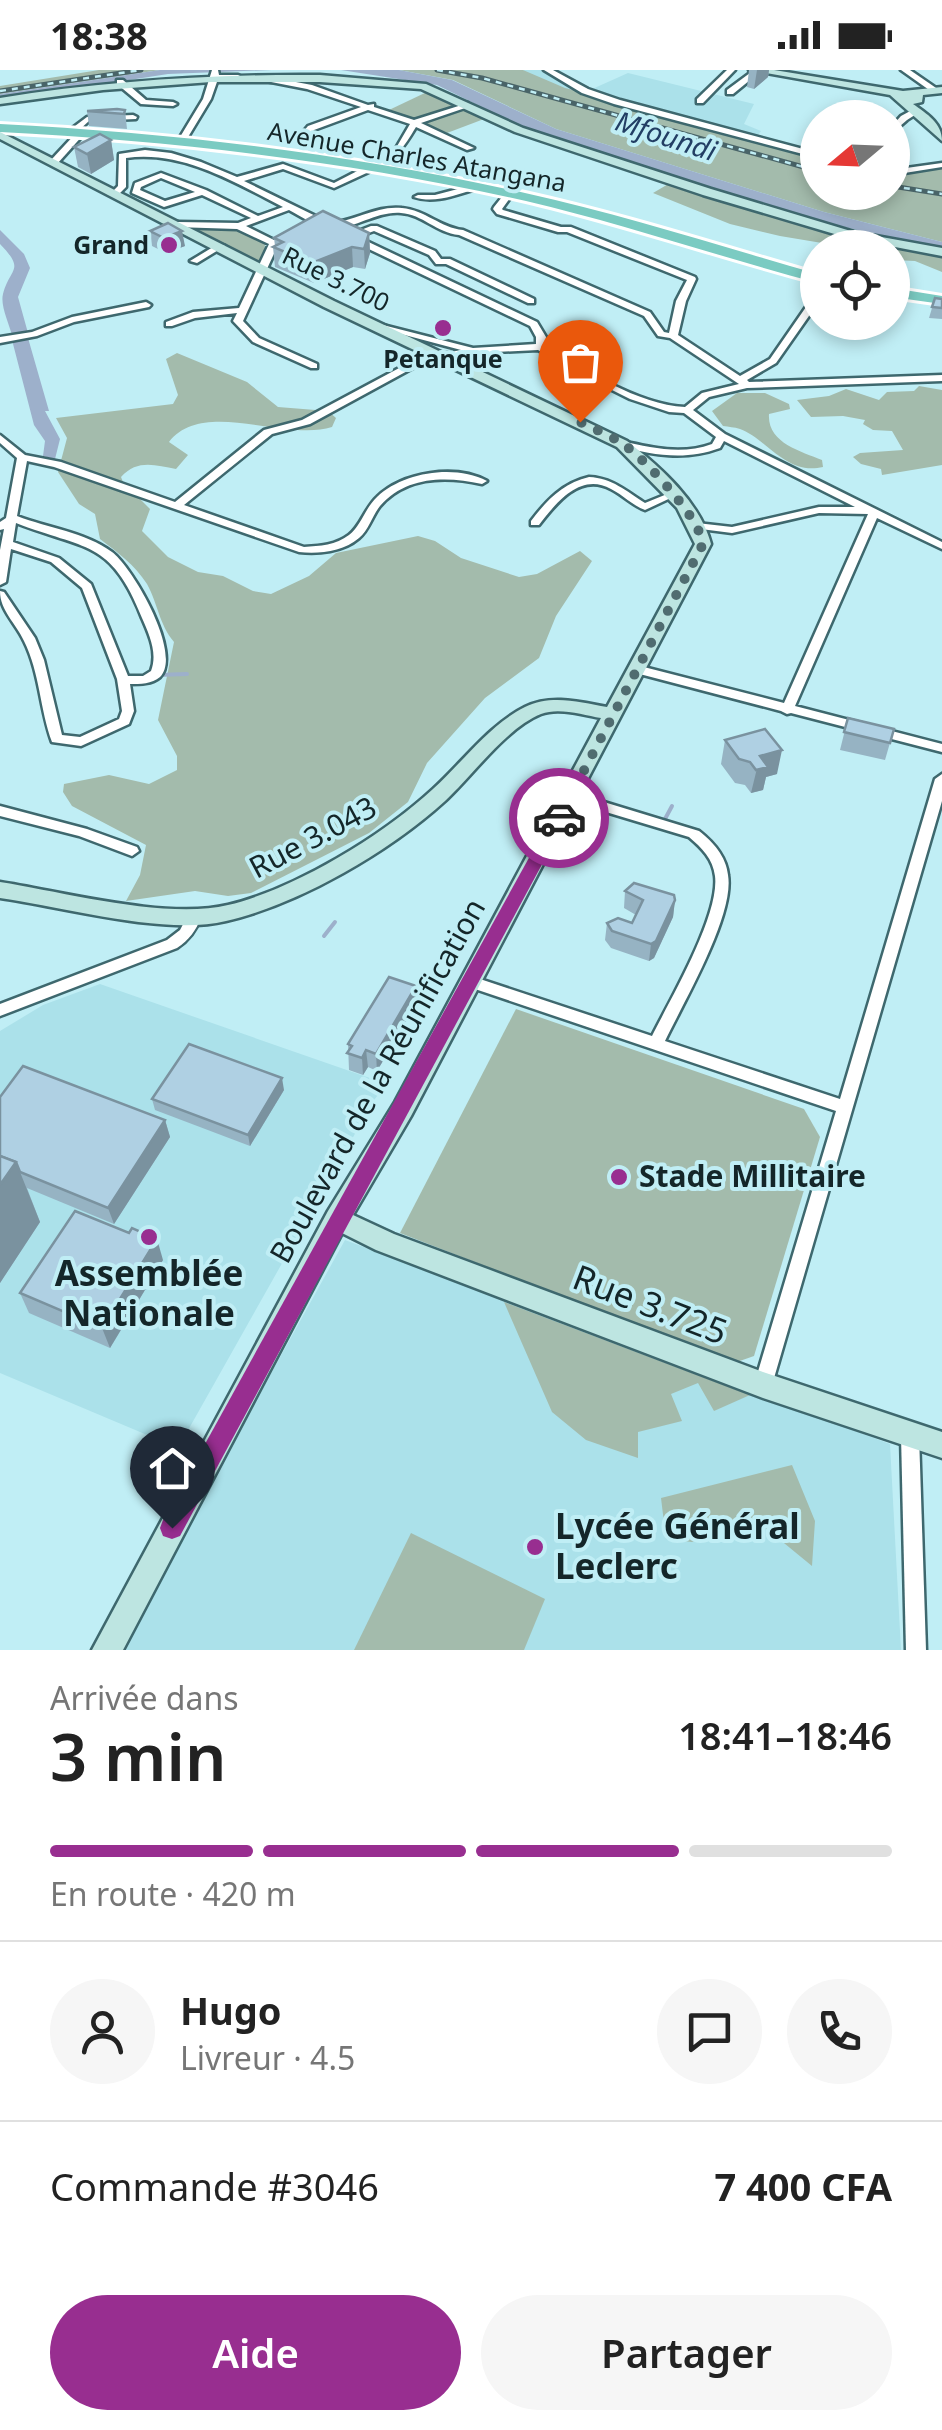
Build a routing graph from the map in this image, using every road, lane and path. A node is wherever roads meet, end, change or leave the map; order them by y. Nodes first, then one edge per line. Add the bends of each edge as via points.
1 (548, 70) edge
2 (731, 70) edge
3 (755, 70) edge
4 (905, 70) edge
5 (215, 74) edge
6 (809, 74) edge
7 (120, 82) junction
8 (939, 90) edge
9 (730, 92) dead end
10 (0, 101) edge
11 (912, 101) junction
12 (700, 102) dead end
13 (173, 104) dead end
14 (465, 104) junction
15 (910, 105) edge
16 (371, 106) junction
17 (133, 117) dead end
18 (414, 122) junction
19 (78, 131) junction
20 (2, 133) edge
21 (122, 136) junction
22 (302, 138) dead end
23 (942, 138) edge
24 (182, 140) junction
25 (470, 148) dead end
26 (800, 151) edge
27 (129, 154) junction
28 (54, 162) junction
29 (942, 165) edge
30 (374, 167) junction
31 (910, 169) edge
32 (237, 180) junction
33 (473, 187) junction
34 (116, 192) junction
35 (203, 192) junction
36 (509, 194) junction
37 (418, 197) dead end
38 (290, 206) junction
39 (255, 217) junction
40 (325, 224) junction
41 (178, 225) junction
42 (239, 226) junction
43 (351, 236) junction
44 (274, 243) junction
45 (220, 246) junction
46 (942, 252) edge
47 (194, 261) dead end
48 (266, 270) junction
49 (800, 271) edge
50 (800, 271) edge
51 (910, 298) edge
52 (531, 300) dead end
53 (942, 303) edge
54 (146, 305) dead end
55 (242, 310) junction
56 (800, 322) edge
57 (169, 324) dead end
58 (374, 324) junction
59 (673, 336) junction
60 (5, 339) edge
61 (540, 347) junction
62 (475, 350) junction
63 (442, 356) junction
64 (314, 366) dead end
65 (942, 378) edge
66 (744, 382) junction
67 (687, 410) junction
68 (721, 436) junction
69 (0, 438) edge
70 (622, 444) junction
71 (754, 452) junction
72 (700, 453) junction
73 (664, 454) junction
74 (22, 457) junction
75 (649, 467) junction
76 (482, 481) dead end
77 (828, 488) junction
78 (672, 495) junction
79 (174, 507) junction
80 (819, 510) junction
81 (871, 512) junction
82 (13, 518) junction
83 (535, 523) dead end
84 (0, 527) edge
85 (732, 530) junction
86 (700, 535) junction
87 (8, 544) junction
88 (942, 546) edge
89 (0, 582) edge
90 (0, 595) edge
91 (636, 669) junction
92 (123, 679) junction
93 (787, 710) junction
94 (615, 715) junction
95 (942, 748) edge
96 (942, 779) edge
97 (570, 797) junction
98 (0, 812) edge
99 (132, 852) dead end
100 (0, 890) edge
101 (194, 918) junction
102 (471, 982) junction
103 (0, 1010) edge
104 (656, 1045) junction
105 (844, 1108) junction
106 (337, 1219) junction
107 (764, 1386) junction
108 (910, 1435) junction
109 (942, 1445) edge
110 (107, 1650) edge
111 (916, 1650) edge

1 - 26 street via 617,102
2 - 12 street
3 - 6 main road
3 - 9 street
4 - 8 street
5 - 7 main road
5 - 14 main road via 374,76 424,86
5 - 16 street via 279,81
5 - 24 street
6 - 11 main road
7 - 10 main road
7 - 13 street via 144,102
8 - 11 main road
11 - 15 street
11 - 23 main road
14 - 18 street
14 - 46 main road via 518,129 774,214
16 - 18 street
16 - 22 street via 311,128
17 - 19 street via 91,118
18 - 25 street
18 - 30 street via 399,149
19 - 20 main road, Avenue Charles Atangana
19 - 21 main road, Avenue Charles Atangana
19 - 24 main road, Avenue Charles Atangana
19 - 28 street
20 - 28 main road, Rue 3.700
21 - 24 main road, Avenue Charles Atangana
21 - 27 street via 121,150
24 - 30 main road, Avenue Charles Atangana
27 - 32 street via 201,165
27 - 34 street via 122,156 122,187
28 - 34 main road, Rue 3.700
29 - 31 street
30 - 32 street via 334,186 283,166
30 - 33 main road, Avenue Charles Atangana
30 - 49 main road, Avenue Charles Atangana via 607,212
32 - 38 street
33 - 36 main road, Avenue Charles Atangana
33 - 37 street
34 - 41 main road, Rue 3.700
35 - 35 street via 164,204 135,191 161,176
35 - 39 street
36 - 50 main road, Avenue Charles Atangana
36 - 59 street via 498,211 568,228 692,279
38 - 39 street
38 - 40 street
39 - 42 street
40 - 43 street
40 - 44 street
40 - 59 street via 386,211 425,216 447,232 614,297
41 - 42 street
41 - 45 main road, Rue 3.700
42 - 44 street
43 - 52 street via 374,228
43 - 61 street via 534,324
44 - 48 street
45 - 47 street
45 - 48 main road, Rue 3.700
48 - 55 street
48 - 58 main road, Rue 3.700
51 - 53 main road
54 - 60 street
55 - 57 street
55 - 64 street via 238,322 247,333
56 - 66 street via 773,361
58 - 62 street
58 - 63 main road, Rue 3.700
59 - 66 street
61 - 62 street
61 - 67 street via 648,402
62 - 63 street
63 - 70 main road, Rue 3.700
63 - 79 street via 420,361 306,422 268,432
65 - 66 street
66 - 67 street via 706,395
67 - 68 street
68 - 71 street
68 - 72 street
69 - 74 street
70 - 73 street
70 - 75 main road, Rue 3.700
71 - 72 street
71 - 77 street
72 - 73 street
73 - 75 street
74 - 79 street
74 - 82 street
75 - 78 main road, Rue 3.700
76 - 79 street via 459,474 408,480 368,515 358,534 330,549 275,544
77 - 80 street
77 - 81 street
78 - 83 street via 645,507 609,483 592,480 553,499
78 - 86 main road, Rue 3.700
80 - 81 street
80 - 85 street
81 - 88 street
81 - 93 street
82 - 84 street
82 - 87 street
82 - 92 street via 94,544 131,579 161,660 145,680
85 - 86 street
85 - 86 street
86 - 91 main road, Boulevard de la Réunification
87 - 89 street
87 - 92 street via 56,560 86,586
90 - 92 street via 38,660 57,739 81,742 124,721
91 - 93 street
91 - 94 main road, Boulevard de la Réunification
93 - 95 street
94 - 97 main road, Boulevard de la Réunification
94 - 101 main road, Rue 3.043 via 556,706 530,712 387,835 247,907
96 - 105 street
97 - 102 main road, Boulevard de la Réunification
97 - 104 street via 694,834 710,846 720,868 719,904
98 - 99 street
100 - 101 main road, Rue 3.043
101 - 103 street via 189,931 160,950
102 - 104 street
102 - 106 main road, Boulevard de la Réunification
104 - 105 street
105 - 107 street
106 - 107 main road, Rue 3.725
106 - 110 main road, Boulevard de la Réunification
107 - 108 main road, Rue 3.725
108 - 109 main road, Rue 3.725
108 - 111 street

